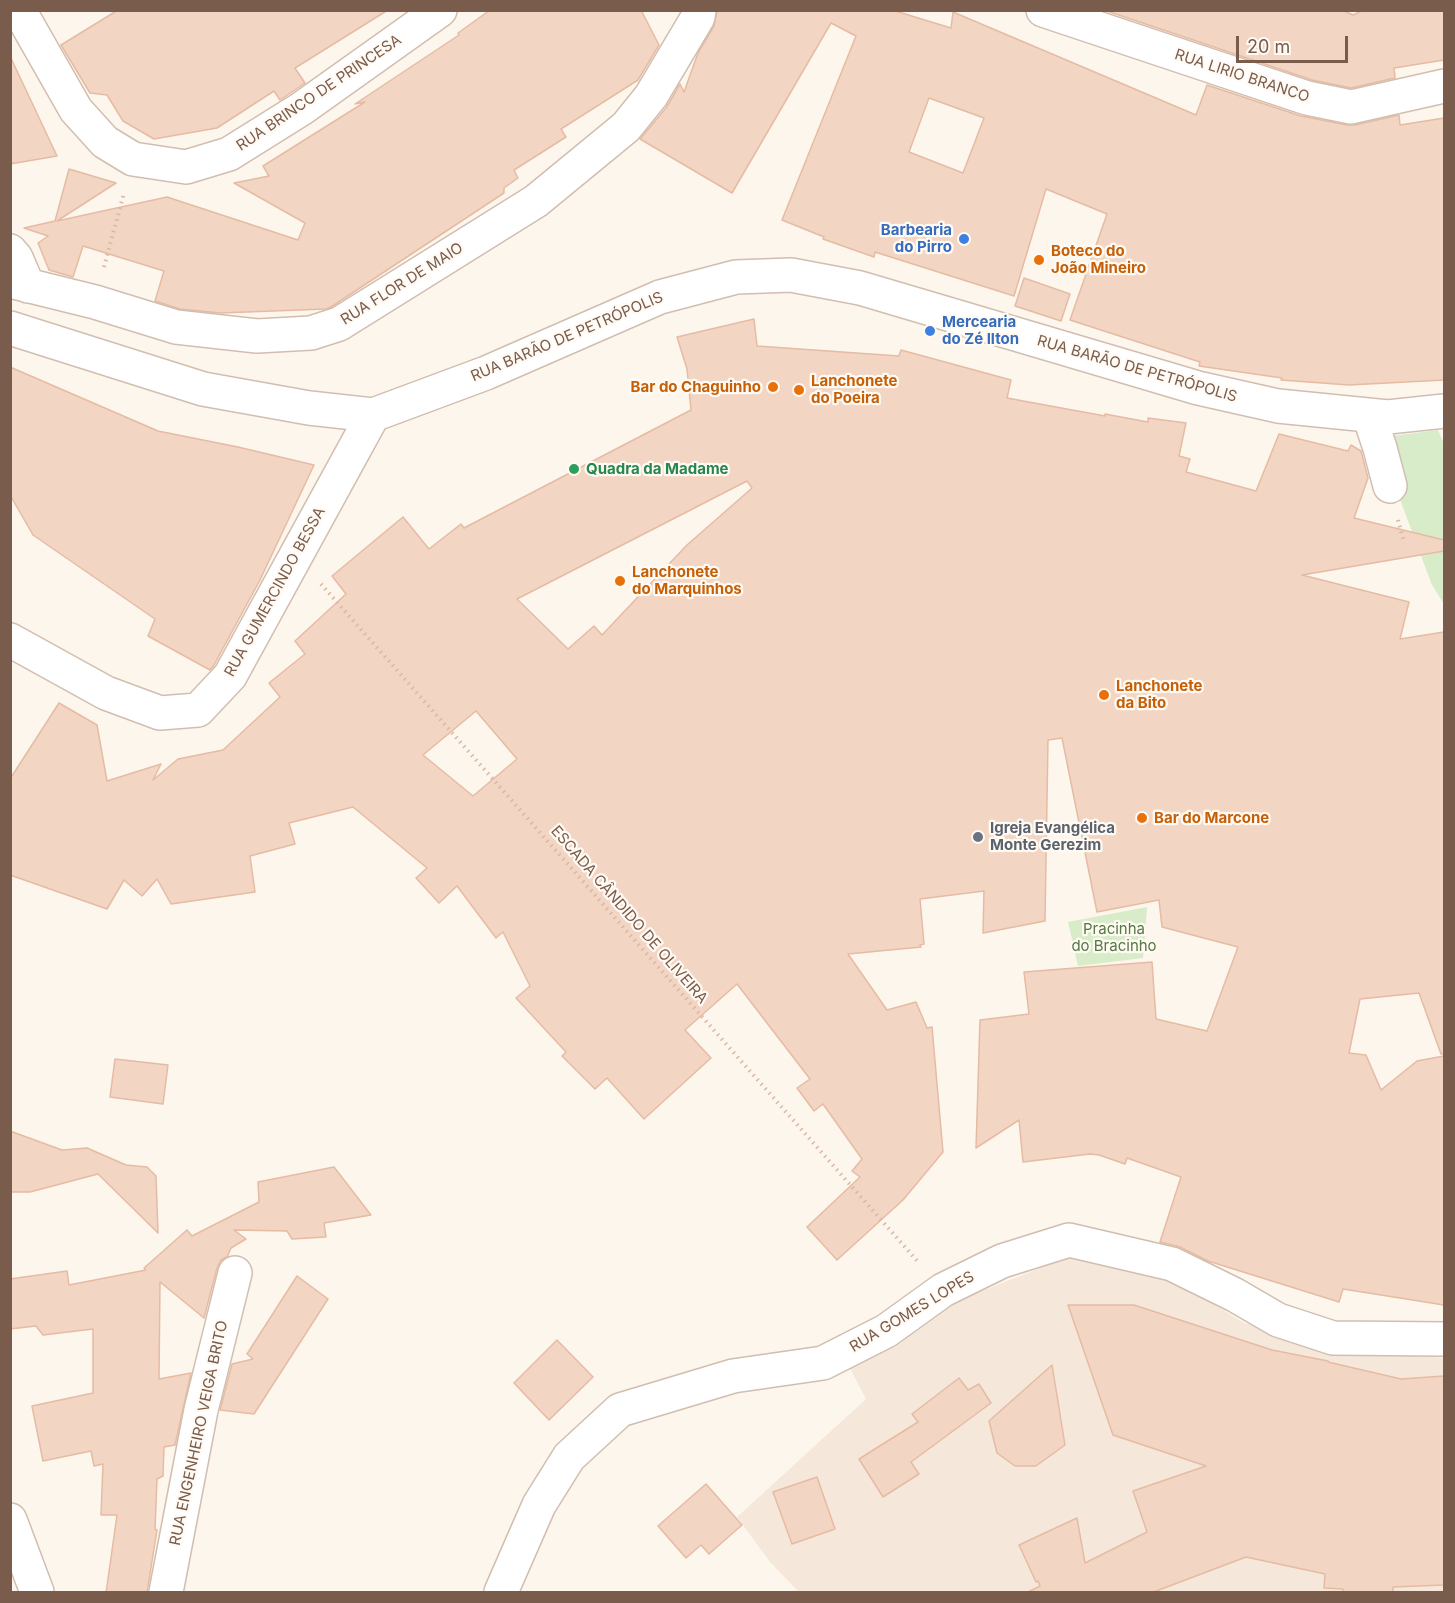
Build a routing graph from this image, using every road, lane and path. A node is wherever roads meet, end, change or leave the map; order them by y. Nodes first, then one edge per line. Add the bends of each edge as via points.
1 (440, 10) edge
2 (699, 10) edge
3 (1043, 10) edge
4 (31, 15) edge
5 (1444, 86) edge
6 (133, 159) junction
7 (10, 251) edge
8 (19, 283) edge
9 (94, 302) junction
10 (10, 328) edge
11 (1444, 411) edge
12 (373, 415) junction
13 (1369, 415) junction
14 (1390, 486) dead end
15 (296, 555) junction
16 (10, 640) edge
17 (235, 1273) dead end
18 (944, 1290) junction
19 (1444, 1339) edge
20 (10, 1520) edge
21 (37, 1593) edge
22 (166, 1593) edge
23 (501, 1593) edge

1 - 6 street, RUA BRINCO DE PRINCESA via 301,110 229,154 186,167
2 - 9 street, RUA FLOR DE MAIO via 651,96 626,127 536,201 339,324 311,333 257,336 176,327
3 - 5 street, RUA LIRIO BRANCO via 1297,95 1351,107
4 - 6 street, RUA BRINCO DE PRINCESA via 76,110 105,142
6 - 9 path
7 - 8 street via 16,258
8 - 9 street, RUA FLOR DE MAIO
10 - 12 street, RUA BARÃO DE PETRÓPOLIS via 203,389
11 - 13 street, RUA BARÃO DE PETRÓPOLIS via 1388,417
12 - 13 street, RUA BARÃO DE PETRÓPOLIS via 486,373 660,297 736,277 791,275 860,288 1198,388 1278,406
12 - 15 street, RUA GUMERCINDO BESSA
13 - 14 street
15 - 16 street, RUA GUMERCINDO BESSA via 230,676 198,710 160,713 106,693
15 - 18 path, ESCADA CÂNDIDO DE OLIVEIRA
17 - 22 street, RUA ENGENHEIRO VEIGA BRITO via 201,1410
18 - 19 street, RUA GOMES LOPES via 1002,1261 1069,1240 1172,1264 1278,1320 1333,1338
18 - 23 street, RUA GOMES LOPES via 886,1331 824,1363 734,1376 620,1410 569,1457 539,1505
20 - 21 street

